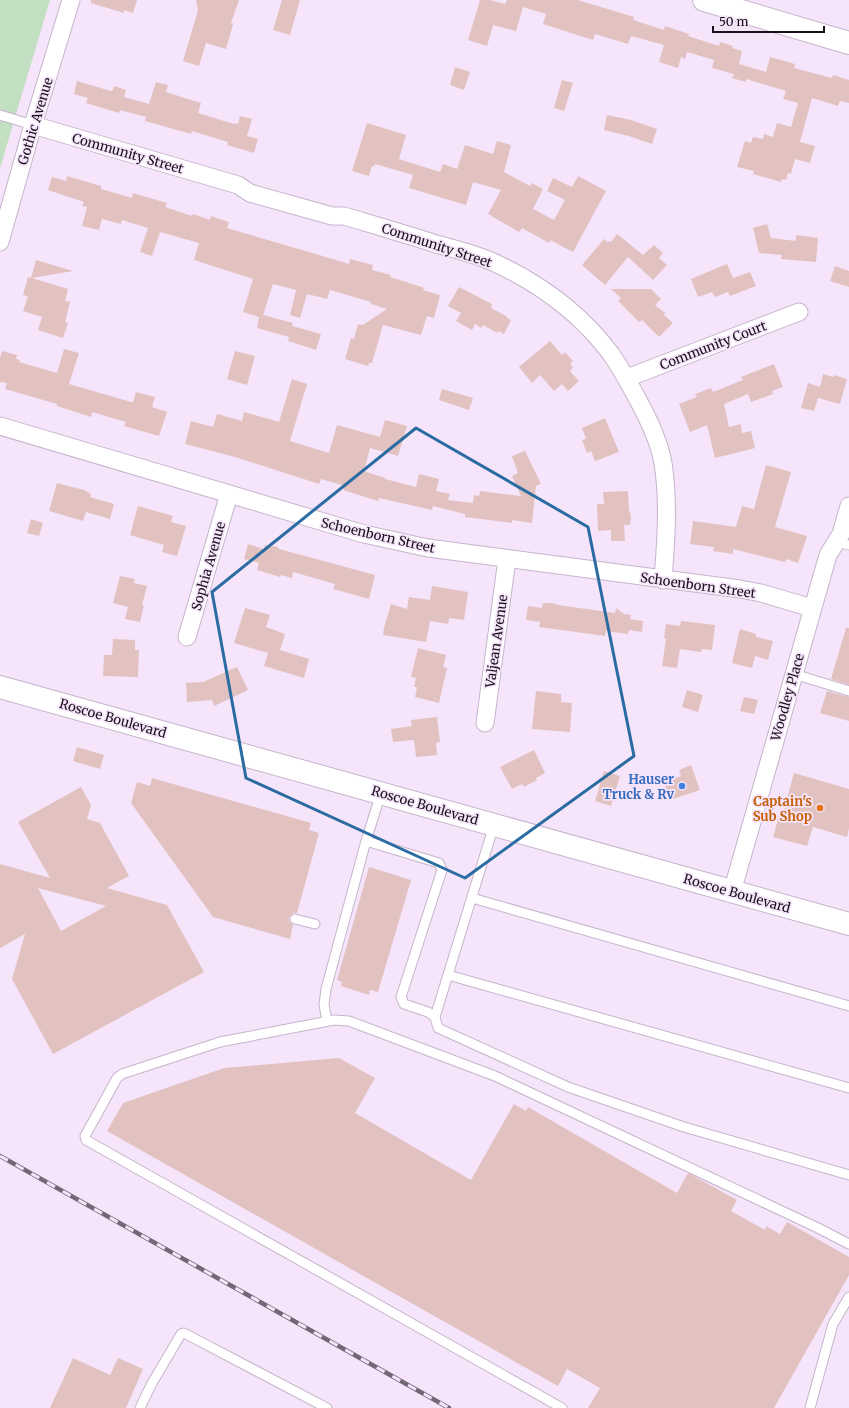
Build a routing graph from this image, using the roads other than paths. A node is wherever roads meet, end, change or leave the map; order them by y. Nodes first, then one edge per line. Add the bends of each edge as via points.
1 (71, 0) edge
2 (704, 0) edge
3 (849, 43) edge
4 (0, 115) edge
5 (33, 124) junction
6 (0, 242) edge
7 (799, 312) dead end
8 (627, 378) junction
9 (0, 426) edge
10 (229, 494) junction
11 (849, 506) edge
12 (842, 543) edge
13 (507, 558) junction
14 (663, 580) junction
15 (812, 608) junction
16 (187, 637) dead end
17 (794, 674) junction
18 (0, 686) edge
19 (849, 690) edge
20 (485, 723) dead end
21 (381, 793) junction
22 (494, 825) junction
23 (366, 841) junction
24 (732, 892) junction
25 (472, 898) junction
26 (295, 918) dead end
27 (315, 924) dead end
28 (849, 924) edge
29 (448, 975) junction
30 (849, 1006) edge
31 (435, 1018) junction
32 (327, 1021) junction
33 (849, 1088) edge
34 (849, 1175) edge
35 (849, 1244) edge
36 (849, 1296) edge
37 (140, 1408) edge
38 (327, 1408) edge
39 (562, 1408) edge
40 (810, 1408) edge

1 - 5 street, Gothic Avenue
2 - 3 main road
4 - 5 lane
5 - 6 street, Gothic Avenue
5 - 8 street, Community Street via 238,185 250,193 332,216 344,216 479,256 541,288 586,325 612,355
7 - 8 street, Community Court
8 - 14 street, Community Street via 644,410 662,461 667,512
9 - 10 street, Schoenborn Street
10 - 13 street, Schoenborn Street via 392,541
10 - 16 street, Sophia Avenue
11 - 12 street, Woodley Place via 841,534
12 - 15 street, Woodley Place via 828,555
13 - 14 street, Schoenborn Street
13 - 20 street, Valjean Avenue
14 - 15 street, Schoenborn Street via 740,589
15 - 17 street, Woodley Place
17 - 19 lane
17 - 24 street, Woodley Place
18 - 21 main road, Roscoe Boulevard
21 - 22 main road, Roscoe Boulevard
21 - 23 lane
22 - 24 main road, Roscoe Boulevard
22 - 25 lane
23 - 31 lane via 439,863 442,870 401,997 404,1004 428,1012
23 - 32 lane via 326,989 324,1005
24 - 28 main road, Roscoe Boulevard
25 - 29 lane
25 - 30 lane
26 - 27 lane
29 - 31 lane
29 - 33 lane
31 - 34 lane via 438,1028 568,1087 684,1127
32 - 35 lane via 349,1021 495,1076
32 - 39 lane via 220,1042 122,1074 117,1078 85,1136 86,1140
36 - 40 lane via 833,1324
37 - 38 lane via 151,1385 184,1333

